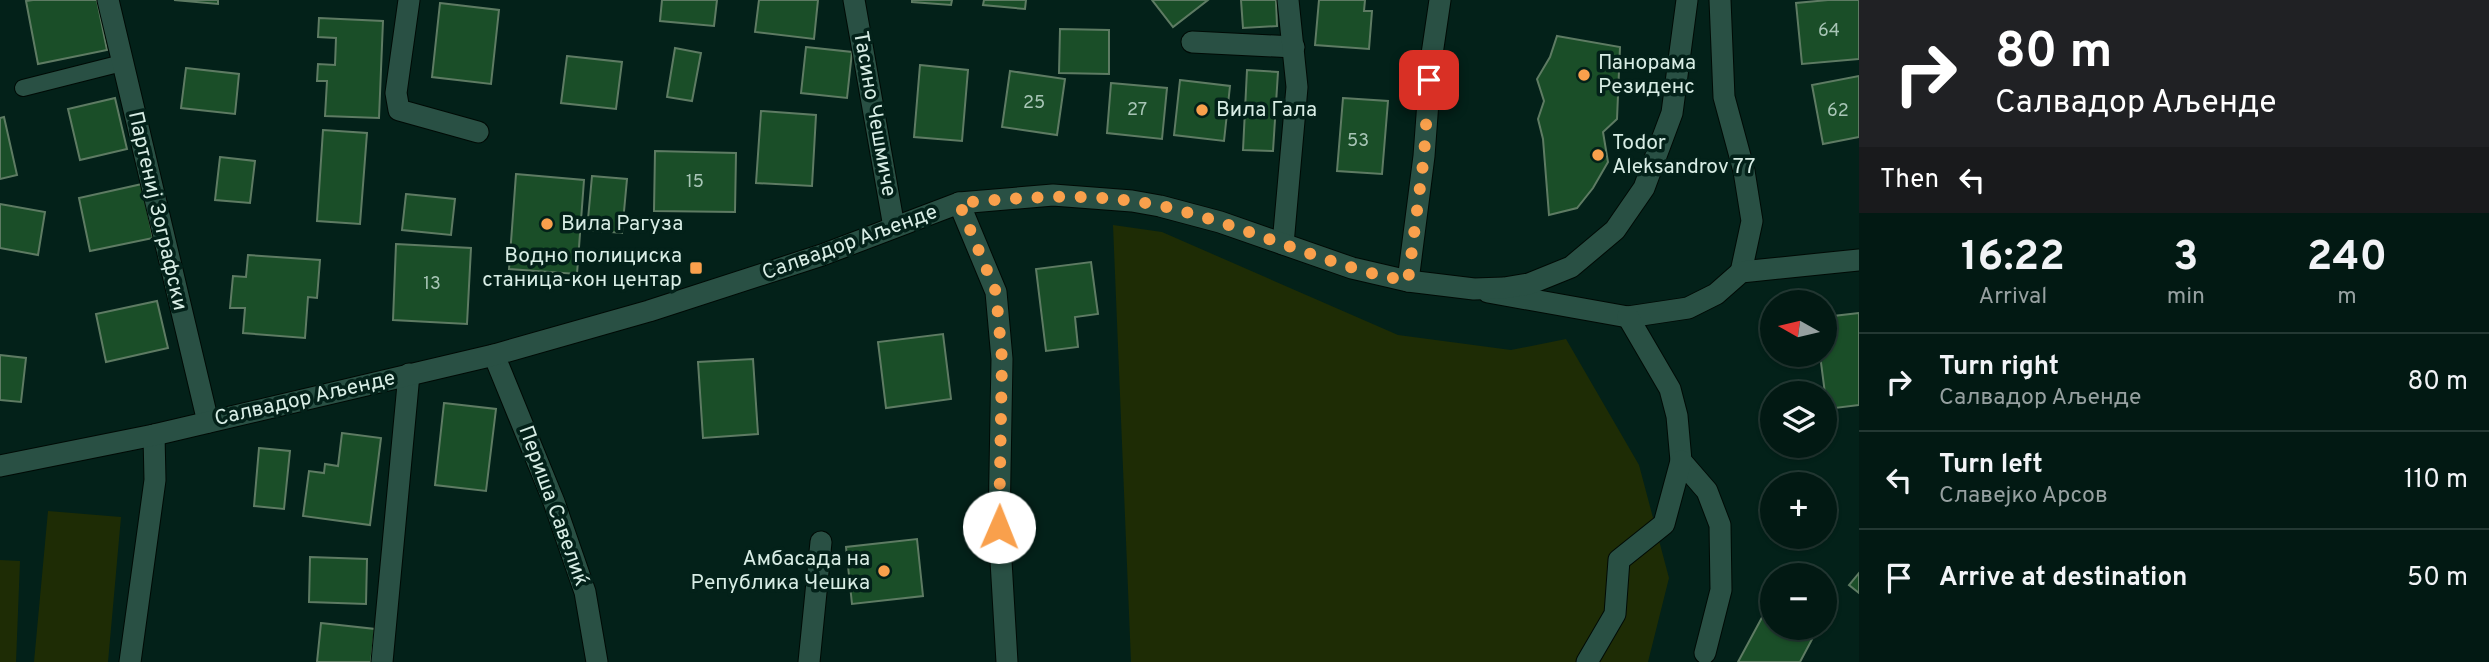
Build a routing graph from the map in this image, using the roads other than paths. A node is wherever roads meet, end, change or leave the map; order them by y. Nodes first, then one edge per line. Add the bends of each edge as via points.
1 (108, 0) edge
2 (409, 0) edge
3 (854, 0) edge
4 (1289, 0) edge
5 (1440, 0) edge
6 (1687, 0) edge
7 (1720, 0) edge
8 (1192, 42) dead end
9 (1294, 47) junction
10 (122, 63) junction
11 (23, 88) dead end
12 (478, 132) dead end
13 (959, 203) junction
14 (894, 227) junction
15 (1283, 244) junction
16 (1859, 260) edge
17 (1741, 272) junction
18 (1408, 281) junction
19 (1474, 289) junction
20 (1628, 317) junction
21 (494, 355) junction
22 (409, 374) junction
23 (208, 422) junction
24 (154, 435) junction
25 (1681, 461) junction
26 (0, 466) edge
27 (821, 542) dead end
28 (1706, 653) dead end
29 (130, 662) edge
30 (382, 662) edge
31 (597, 662) edge
32 (809, 662) edge
33 (1007, 662) edge
34 (1587, 662) edge

1 - 10 street, Партениј Зографски
2 - 12 street via 396,93 399,110
3 - 14 street, Тасино Чешмиче
4 - 9 street
5 - 18 street
6 - 19 street, Салвадор Аљенде via 1672,113 1644,188 1615,230 1571,267 1552,276 1529,284
7 - 17 street via 1724,97 1752,221
8 - 9 street
9 - 15 street via 1297,87
10 - 11 lane
10 - 23 street, Партениј Зографски
13 - 14 street, Салвадор Аљенде
13 - 15 street, Салвадор Аљенде via 1052,195 1104,197 1160,206
13 - 33 street via 996,292 1002,359 999,527
14 - 21 street, Салвадор Аљенде via 649,311
15 - 18 street, Салвадор Аљенде
16 - 17 street
17 - 20 street via 1716,294 1688,308
18 - 19 street, Салвадор Аљенде
19 - 20 street
20 - 25 street via 1670,389
21 - 22 street, Салвадор Аљенде
21 - 31 street, Периша Савелиќ via 585,592
22 - 23 street, Салвадор Аљенде
22 - 30 street
23 - 24 street, Салвадор Аљенде
24 - 26 street, Салвадор Аљенде
24 - 29 street via 155,480
25 - 28 street via 1707,491 1720,525 1721,590
25 - 34 street via 1664,524 1619,560 1615,614
27 - 32 street

